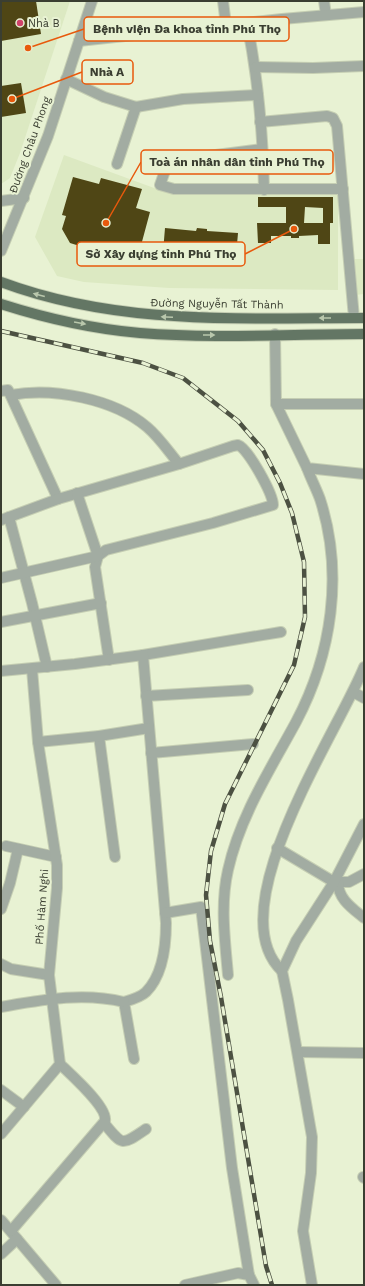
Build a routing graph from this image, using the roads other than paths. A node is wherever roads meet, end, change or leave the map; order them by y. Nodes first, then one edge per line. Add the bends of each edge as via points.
1 (92, 1) edge
2 (223, 1) edge
3 (324, 1) edge
4 (364, 12) edge
5 (326, 15) junction
6 (247, 23) junction
7 (226, 25) junction
8 (78, 42) junction
9 (364, 66) edge
10 (256, 67) junction
11 (66, 79) junction
12 (258, 95) junction
13 (136, 107) junction
14 (260, 122) junction
15 (262, 149) junction
16 (117, 164) dead end
17 (343, 189) junction
18 (264, 190) junction
19 (24, 198) junction
20 (1, 202) edge
21 (1, 251) edge
22 (1, 282) edge
23 (1, 304) edge
24 (192, 318) junction
25 (359, 318) edge
26 (275, 334) junction
27 (364, 334) edge
28 (191, 335) junction
29 (6, 393) edge
30 (276, 404) junction
31 (364, 404) edge
32 (179, 464) junction
33 (307, 468) junction
34 (364, 470) edge
35 (348, 471) junction
36 (364, 474) edge
37 (77, 493) junction
38 (58, 499) junction
39 (5, 519) edge
40 (98, 556) junction
41 (24, 572) junction
42 (1, 578) edge
43 (101, 603) junction
44 (35, 615) junction
45 (1, 622) edge
46 (281, 632) dead end
47 (143, 655) junction
48 (109, 660) junction
49 (47, 667) junction
50 (364, 667) edge
51 (32, 669) junction
52 (1, 671) edge
53 (361, 682) edge
54 (248, 690) dead end
55 (353, 692) junction
56 (146, 696) junction
57 (364, 698) edge
58 (149, 728) junction
59 (99, 736) junction
60 (38, 742) junction
61 (253, 744) dead end
62 (151, 753) junction
63 (364, 824) edge
64 (6, 846) dead end
65 (277, 848) junction
66 (18, 849) junction
67 (56, 857) junction
68 (115, 857) dead end
69 (364, 874) edge
70 (336, 882) junction
71 (1, 909) edge
72 (165, 913) junction
73 (364, 918) edge
74 (1, 964) edge
75 (282, 971) junction
76 (49, 975) junction
77 (228, 975) dead end
78 (52, 998) junction
79 (124, 1002) junction
80 (1, 1007) edge
81 (364, 1044) edge
82 (298, 1052) junction
83 (364, 1053) edge
84 (134, 1059) dead end
85 (60, 1064) junction
86 (1, 1090) edge
87 (24, 1107) junction
88 (104, 1123) junction
89 (146, 1129) dead end
90 (1, 1134) edge
91 (1, 1220) edge
92 (14, 1235) junction
93 (1, 1254) edge
94 (249, 1275) junction
95 (56, 1285) edge
96 (185, 1285) edge
97 (254, 1285) edge
98 (312, 1285) edge

1 - 8 street, Đường Châu Phong
2 - 7 street
3 - 5 street
4 - 5 street
5 - 6 street
6 - 7 street
6 - 10 street
7 - 8 street
8 - 11 street, Đường Châu Phong
9 - 10 street
10 - 12 street
11 - 13 street via 104,97
11 - 19 street, Đường Châu Phong
12 - 13 street via 183,99
12 - 14 street
13 - 16 street
14 - 15 street
14 - 17 street via 327,116 333,118 337,126
15 - 18 street
15 - 18 street via 178,160 167,165 160,185 174,189
17 - 18 street
17 - 25 street
19 - 20 street
19 - 21 street, Đường Châu Phong
24 -> 22 main road, Đường Nguyễn Tất Thành via 140,315 84,305 41,296
23 -> 28 main road via 73,322 138,332
25 -> 24 main road, Đường Nguyễn Tất Thành
24 - 28 main road
26 - 27 main road
28 -> 26 main road
26 - 30 street
29 - 32 street via 35,391 63,394 123,412 148,428
29 - 38 street
30 - 31 street
30 - 33 street
32 - 37 street
32 - 40 street via 233,446 242,446 266,485 273,505 106,550
33 - 35 street
33 - 77 street via 320,501 328,534 332,588 328,633 316,680 297,720 254,796 238,834 222,904
34 - 35 street
35 - 36 street
37 - 38 street
37 - 40 street
38 - 39 street
39 - 41 street
40 - 41 street
40 - 43 street via 96,567
41 - 42 street
41 - 44 street
43 - 44 street
43 - 48 street
44 - 45 street
44 - 49 street
46 - 47 street
47 - 48 street
47 - 56 street
48 - 49 street
49 - 51 street
50 - 53 street
51 - 52 street
51 - 60 street, Phố Hàm Nghi
53 - 55 street
54 - 56 street
55 - 57 street
55 - 65 street via 295,806
56 - 58 street
58 - 59 street
58 - 62 street
59 - 60 street
59 - 68 street
60 - 67 street, Phố Hàm Nghi
61 - 62 street
62 - 72 street
63 - 70 street
64 - 66 street
65 - 70 street
65 - 75 street via 265,889 263,913 268,949 272,960
66 - 67 street
66 - 71 street
67 - 76 street, Phố Hàm Nghi via 57,888
69 - 70 street via 349,882
70 - 73 street via 345,901
70 - 75 street via 296,941
72 - 79 street via 164,949 154,982 146,992
72 - 94 street via 201,907 232,1168
74 - 76 street via 11,969
75 - 82 street
76 - 78 street, Phố Hàm Nghi
78 - 79 street via 82,996
78 - 80 street
78 - 85 street, Phố Hàm Nghi
79 - 84 street
81 - 83 street
82 - 83 street
82 - 98 street via 312,1137 311,1173 303,1231
85 - 87 street
85 - 88 street via 104,1112
86 - 87 street
87 - 90 street
88 - 89 street via 122,1142
88 - 92 street
91 - 92 street
92 - 93 street
92 - 95 street
94 - 96 street via 238,1273
94 - 97 street

